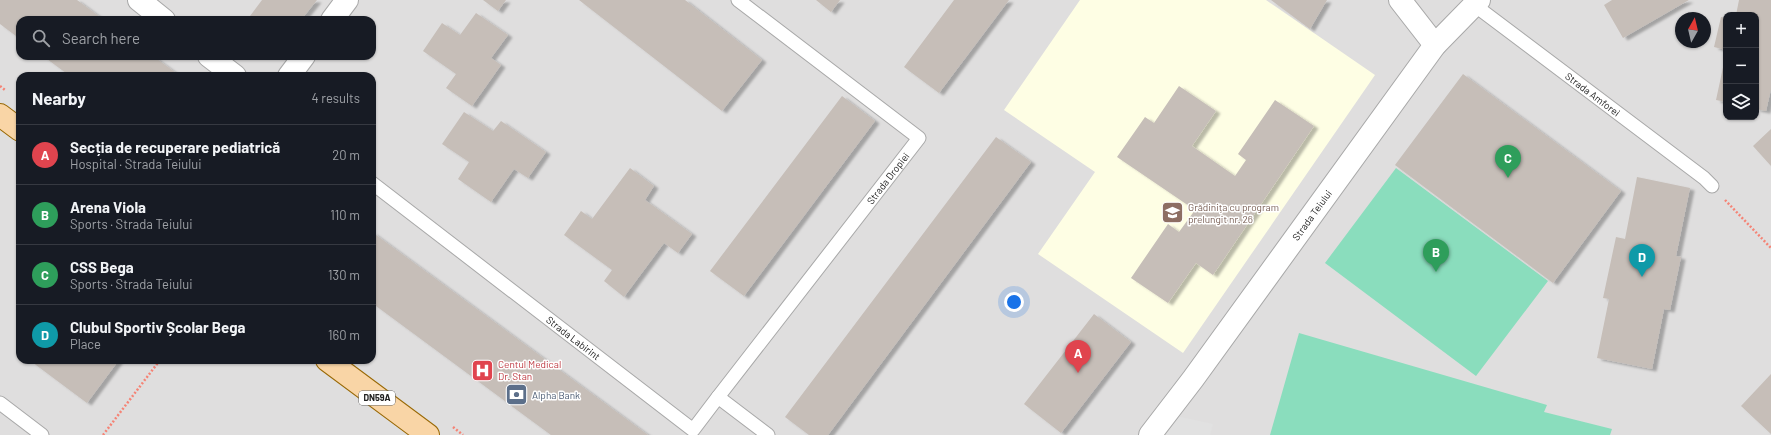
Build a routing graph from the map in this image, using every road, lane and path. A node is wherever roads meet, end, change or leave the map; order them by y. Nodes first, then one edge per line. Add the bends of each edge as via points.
1 (139, 0) edge
2 (347, 0) edge
3 (738, 0) edge
4 (1400, 0) edge
5 (1476, 2) edge
6 (159, 16) edge
7 (335, 16) edge
8 (1435, 45) junction
9 (215, 60) edge
10 (301, 60) edge
11 (230, 72) edge
12 (292, 72) edge
13 (0, 115) edge
14 (16, 127) edge
15 (376, 186) edge
16 (1712, 186) joint
17 (1771, 248) edge
18 (157, 364) edge
19 (332, 364) edge
20 (718, 397) junction
21 (0, 403) edge
22 (42, 435) edge
23 (103, 435) edge
24 (428, 435) edge
25 (768, 435) edge
26 (1150, 435) edge

1 - 6 street
2 - 7 street
3 - 20 lane, Strada Dropiei via 918,138
4 - 8 street
5 - 8 street, Strada Teiului
5 - 16 lane, Strada Amforei
8 - 26 street, Strada Teiului
9 - 11 street
10 - 12 street
13 - 14 main road
15 - 20 lane, Strada Labirint via 693,430
16 - 17 path
18 - 23 path
19 - 24 main road, DN59A
20 - 25 lane
21 - 22 lane

